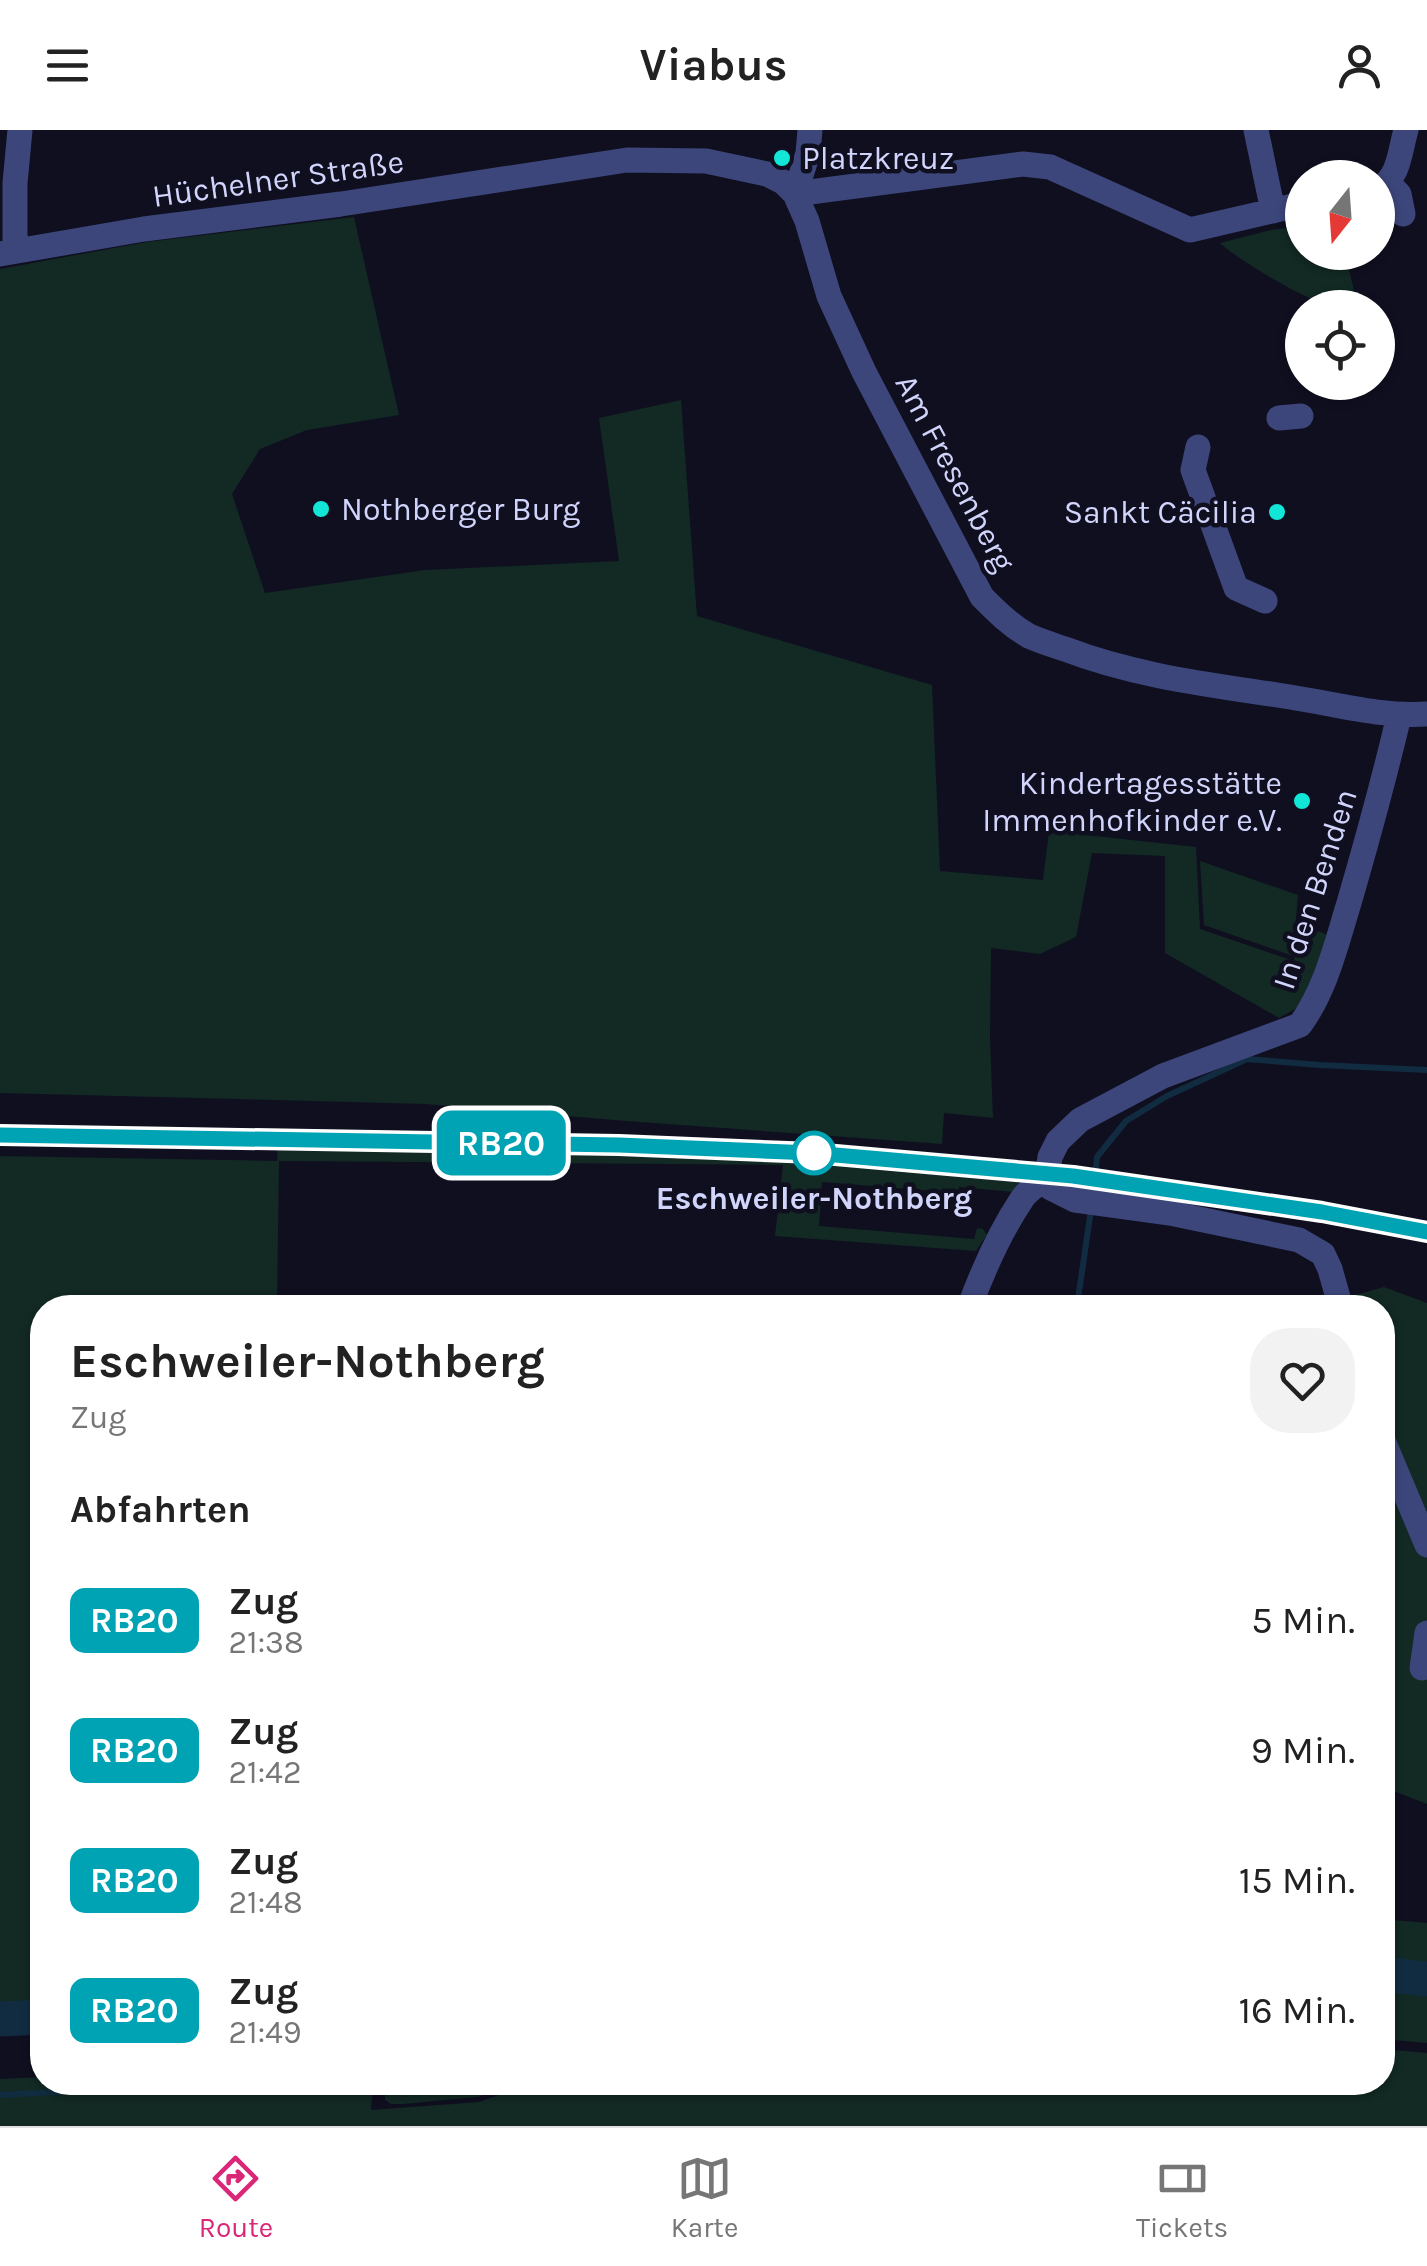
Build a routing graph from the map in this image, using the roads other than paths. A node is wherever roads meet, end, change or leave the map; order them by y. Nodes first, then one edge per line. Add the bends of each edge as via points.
1 (20, 130) edge
2 (810, 130) edge
3 (1256, 130) edge
4 (1406, 130) edge
5 (1395, 169) edge
6 (1395, 192) edge
7 (795, 194) junction
8 (1285, 208) edge
9 (1273, 211) junction
10 (1404, 214) dead end
11 (7, 252) edge
12 (1198, 447) dead end
13 (1265, 601) dead end
14 (1427, 714) edge
15 (1400, 716) junction
16 (1060, 1191) junction
17 (974, 1295) edge
18 (1337, 1295) edge
19 (1395, 1469) edge
20 (1427, 1545) edge
21 (1427, 1633) edge
22 (1422, 1668) dead end

1 - 11 street
2 - 7 street
3 - 9 street
4 - 5 street
6 - 10 street
7 - 9 street via 1036,164 1190,230
7 - 11 street, Hüchelner Straße via 767,174 722,164 627,160
7 - 15 street, Am Fresenberg via 829,296 864,372 982,596 1004,618 1028,636 1145,674
8 - 9 street
12 - 13 street via 1193,470 1236,588
14 - 15 street, Am Fresenberg
15 - 16 street, In den Benden via 1313,1008 1300,1025 1162,1076 1080,1120 1050,1157
16 - 17 street, In den Benden via 1023,1196
16 - 18 street via 1299,1240 1323,1254
19 - 20 street
21 - 22 street

